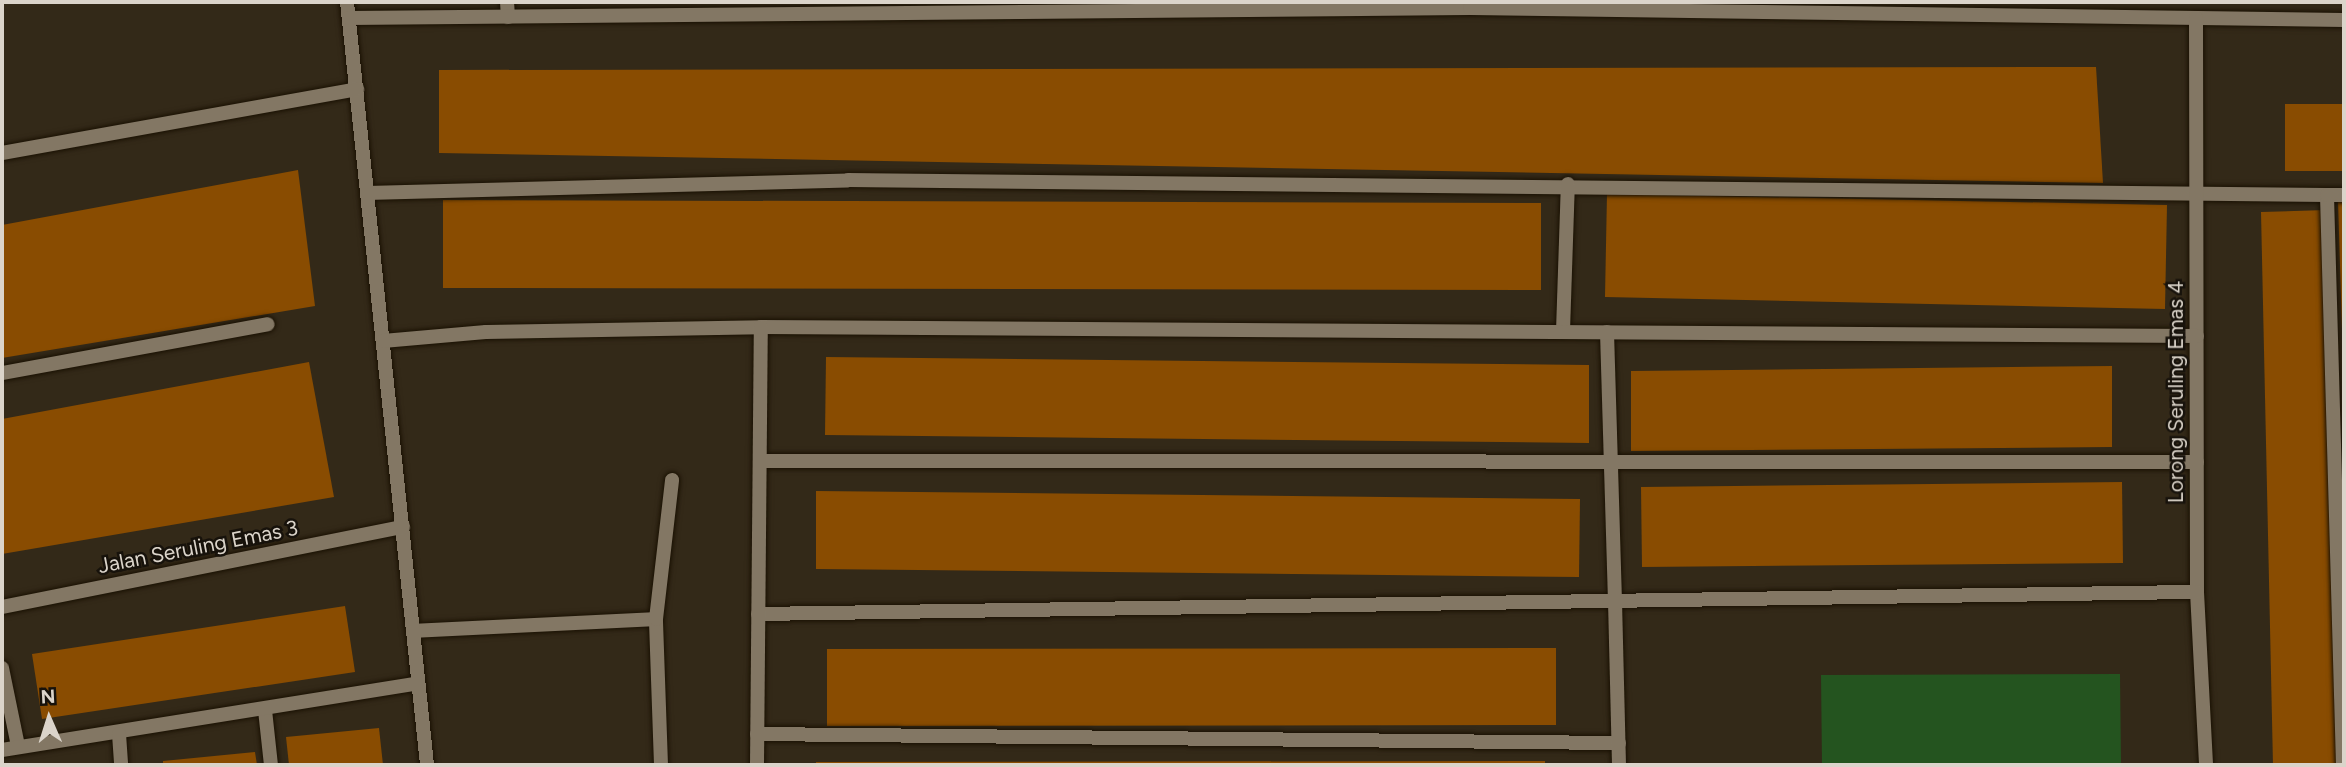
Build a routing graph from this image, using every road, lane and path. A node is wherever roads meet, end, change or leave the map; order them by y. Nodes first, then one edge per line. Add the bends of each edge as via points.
1 (347, 2) edge
2 (507, 2) edge
3 (1471, 5) edge
4 (657, 7) edge
5 (1861, 7) edge
6 (508, 17) junction
7 (349, 18) junction
8 (2196, 18) junction
9 (2344, 20) edge
10 (357, 89) junction
11 (2, 153) edge
12 (1567, 184) junction
13 (367, 193) junction
14 (2197, 195) junction
15 (2327, 195) junction
16 (2344, 195) edge
17 (268, 324) dead end
18 (761, 327) junction
19 (1563, 331) junction
20 (1607, 332) junction
21 (2197, 336) junction
22 (383, 341) junction
23 (2, 373) edge
24 (1611, 460) junction
25 (760, 461) junction
26 (2197, 462) junction
27 (672, 480) dead end
28 (403, 527) junction
29 (2197, 592) junction
30 (1615, 601) junction
31 (2, 607) edge
32 (758, 614) junction
33 (656, 619) junction
34 (2342, 630) edge
35 (413, 631) junction
36 (2, 668) edge
37 (418, 683) junction
38 (265, 710) junction
39 (119, 734) junction
40 (757, 734) junction
41 (1619, 743) junction
42 (18, 746) junction
43 (2, 750) edge
44 (121, 765) edge
45 (271, 765) edge
46 (427, 765) edge
47 (661, 765) edge
48 (757, 765) edge
49 (1619, 765) edge
50 (2206, 765) edge
51 (2343, 765) edge

1 - 7 street
2 - 6 street
3 - 4 street
3 - 5 street
4 - 6 street
5 - 8 street
6 - 7 street
7 - 10 street
8 - 9 street
8 - 14 street, Lorong Seruling Emas 4
10 - 11 street
10 - 13 street
12 - 13 street via 848,180
12 - 14 street
12 - 19 street
13 - 22 street
14 - 15 street
14 - 21 street, Lorong Seruling Emas 4
15 - 16 street
15 - 34 street
17 - 23 street
18 - 19 street
18 - 22 street via 486,332
18 - 25 street
19 - 20 street
20 - 21 street
20 - 24 street
21 - 26 street, Lorong Seruling Emas 4
22 - 28 street
24 - 25 street
24 - 26 street
24 - 30 street
25 - 32 street
26 - 29 street, Lorong Seruling Emas 4
27 - 33 street
28 - 31 street, Jalan Seruling Emas 3
28 - 35 street
29 - 30 street
29 - 50 street, Lorong Seruling Emas 4
30 - 32 street
30 - 41 street
32 - 40 street
33 - 35 street
33 - 47 street
34 - 51 street
35 - 37 street
36 - 42 street
37 - 38 street
37 - 46 street
38 - 39 street
38 - 45 street
39 - 42 street
39 - 44 street
40 - 41 street
40 - 48 street
41 - 49 street
42 - 43 street

